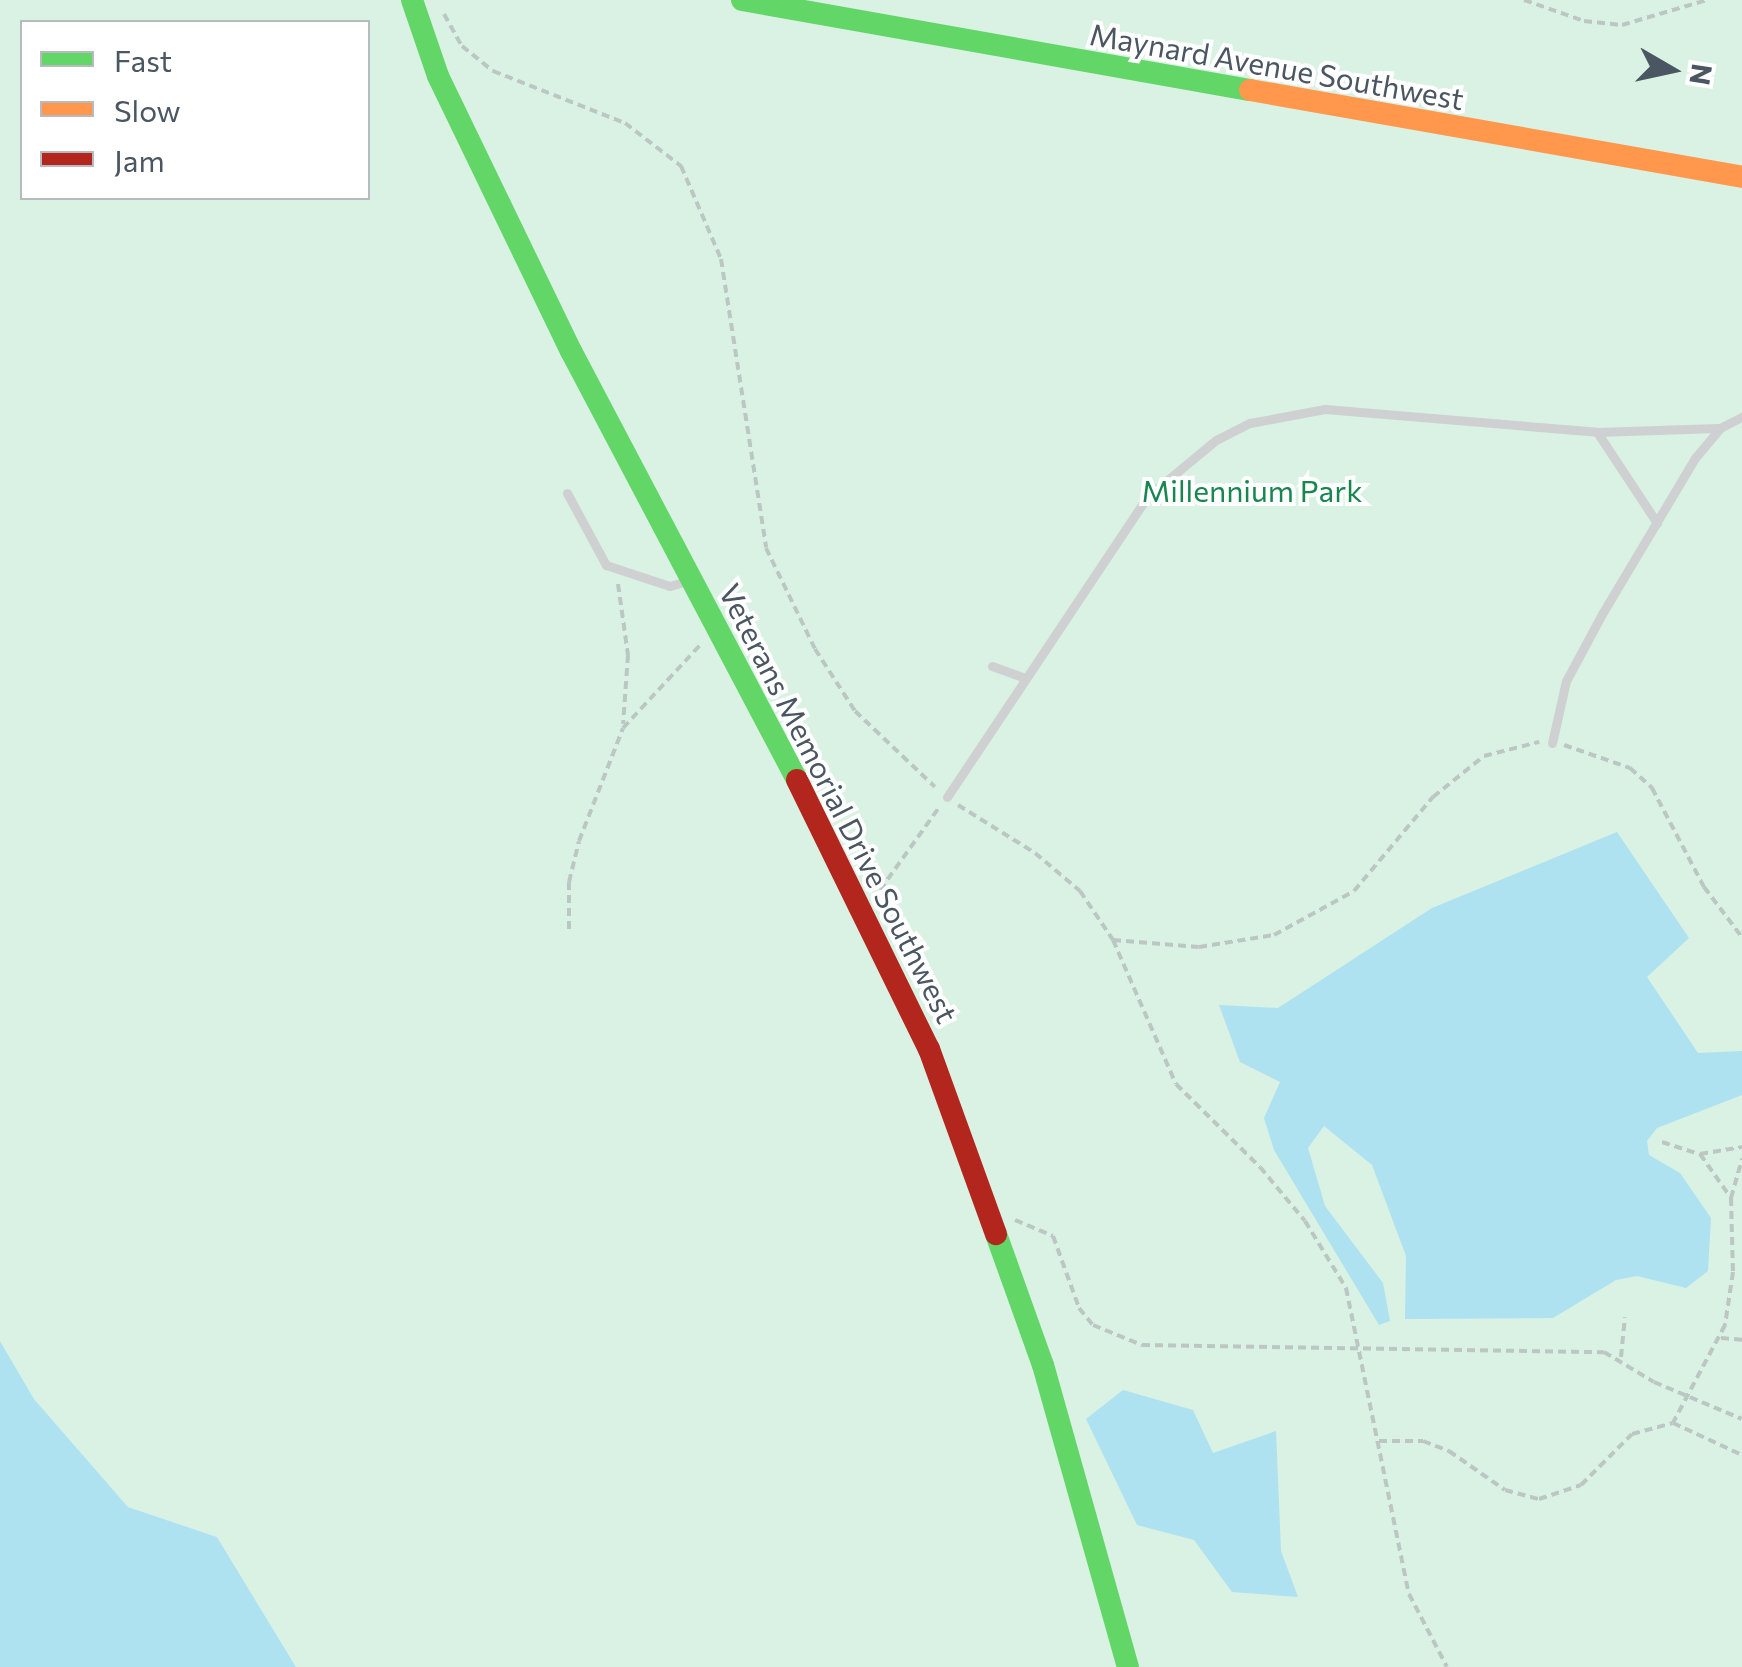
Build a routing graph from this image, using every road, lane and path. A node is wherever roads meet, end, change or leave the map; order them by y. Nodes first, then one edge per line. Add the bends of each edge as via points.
1 (412, 0) edge
2 (742, 0) edge
3 (1524, 0) edge
4 (1707, 0) edge
5 (441, 8) dead end
6 (1742, 177) edge
7 (1742, 417) edge
8 (1720, 428) junction
9 (1597, 432) junction
10 (567, 492) dead end
11 (1657, 523) junction
12 (616, 570) junction
13 (694, 580) junction
14 (719, 627) junction
15 (992, 666) dead end
16 (1023, 677) junction
17 (622, 728) junction
18 (1552, 743) junction
19 (947, 797) junction
20 (862, 906) junction
21 (569, 928) dead end
22 (1742, 936) edge
23 (1113, 940) junction
24 (1662, 1142) dead end
25 (1742, 1148) edge
26 (1700, 1154) junction
27 (1742, 1159) edge
28 (1730, 1198) junction
29 (993, 1218) junction
30 (1625, 1317) dead end
31 (1721, 1338) junction
32 (1742, 1340) edge
33 (1361, 1352) junction
34 (1620, 1357) junction
35 (1742, 1419) edge
36 (1673, 1423) junction
37 (1377, 1442) junction
38 (1742, 1455) edge
39 (1128, 1667) edge
40 (1447, 1667) edge

1 - 13 street, Veterans Memorial Drive Southwest via 438,76 571,351
2 - 6 street, Maynard Avenue Southwest
3 - 4 path via 1584,21 1622,25
5 - 19 path via 462,46 493,71 560,92 625,123 681,166 721,259 766,548 815,649 855,711
7 - 8 lane
8 - 9 lane
8 - 11 lane
9 - 11 lane
9 - 16 lane via 1325,409 1250,424 1190,456 1146,497
10 - 12 lane via 606,564
11 - 18 lane via 1566,681
12 - 13 lane via 670,586
12 - 17 path via 628,655
13 - 14 street, Veterans Memorial Drive Southwest
14 - 17 path
14 - 20 street, Veterans Memorial Drive Southwest
15 - 16 lane
16 - 19 lane
17 - 21 path via 579,841 569,882
18 - 22 path via 1616,762 1652,788 1704,886
18 - 23 path via 1484,756 1434,797 1354,891 1274,935 1199,947
19 - 20 path via 887,883
19 - 23 path via 1058,870
20 - 29 street, Veterans Memorial Drive Southwest via 929,1049
23 - 33 path via 1176,1084 1305,1222 1346,1288
24 - 26 path
25 - 26 path
26 - 28 path
27 - 28 path
28 - 31 path via 1732,1287
29 - 33 path via 1053,1236 1079,1308 1093,1325 1121,1339 1210,1350
29 - 39 street, Veterans Memorial Drive Southwest via 1043,1364
30 - 34 path
31 - 32 path
31 - 36 path
33 - 34 path via 1597,1351
33 - 37 path
34 - 35 path, bridge via 1654,1382
36 - 37 path via 1632,1434 1581,1484 1539,1499 1505,1490 1422,1441
36 - 38 path
37 - 40 path via 1410,1594

